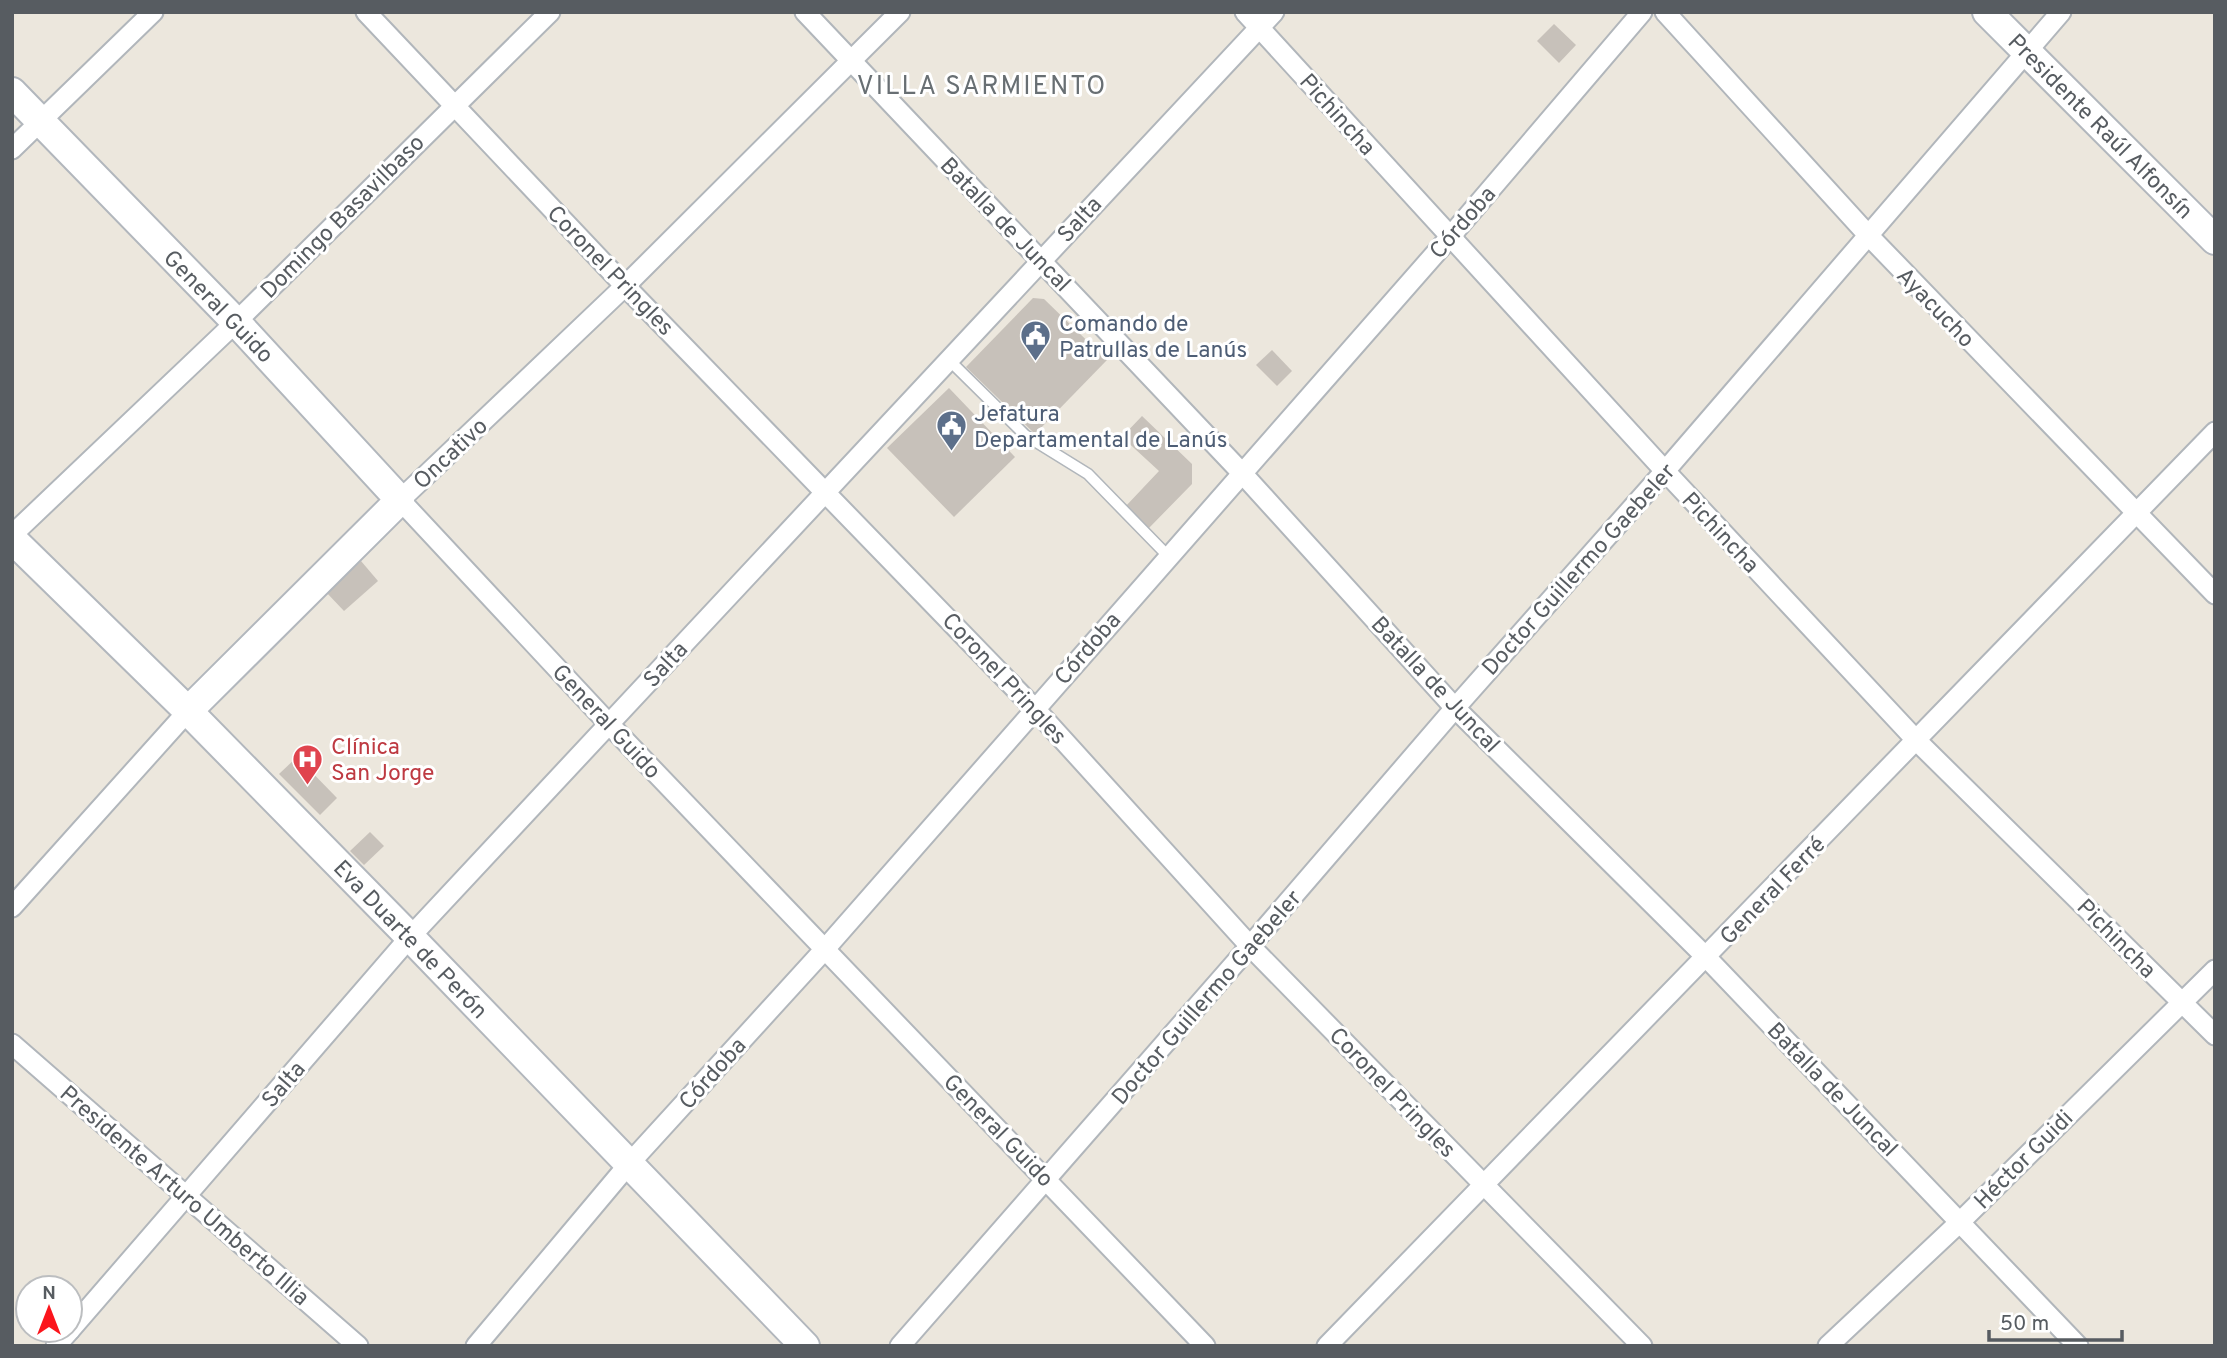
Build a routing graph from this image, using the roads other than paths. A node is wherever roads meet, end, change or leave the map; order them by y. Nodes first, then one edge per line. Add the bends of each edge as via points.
1 (153, 12) edge
2 (366, 12) edge
3 (550, 12) edge
4 (805, 12) edge
5 (900, 12) edge
6 (1245, 12) edge
7 (1274, 12) edge
8 (1642, 12) edge
9 (1665, 12) edge
10 (1987, 12) edge
11 (2014, 12) edge
12 (2061, 12) edge
13 (1259, 28) junction
14 (2032, 45) junction
15 (850, 61) junction
16 (12, 92) edge
17 (454, 105) junction
18 (40, 121) junction
19 (12, 149) edge
20 (2215, 214) edge
21 (1868, 236) junction
22 (1449, 237) junction
23 (2215, 240) edge
24 (1041, 260) junction
25 (625, 286) junction
26 (236, 322) junction
27 (948, 360) junction
28 (2215, 432) edge
29 (1665, 471) junction
30 (1241, 472) junction
31 (825, 491) junction
32 (400, 500) junction
33 (2136, 514) junction
34 (12, 537) edge
35 (1168, 556) junction
36 (2215, 594) edge
37 (1455, 708) junction
38 (1035, 709) junction
39 (188, 710) junction
40 (609, 724) junction
41 (1917, 741) junction
42 (12, 907) edge
43 (410, 937) junction
44 (1250, 946) junction
45 (825, 949) junction
46 (1706, 957) junction
47 (2215, 970) edge
48 (2182, 1002) junction
49 (2215, 1035) edge
50 (12, 1044) edge
51 (628, 1165) junction
52 (1047, 1179) junction
53 (1484, 1186) junction
54 (185, 1197) junction
55 (1959, 1222) junction
56 (84, 1314) edge
57 (358, 1346) edge
58 (476, 1346) edge
59 (805, 1346) edge
60 (900, 1346) edge
61 (1205, 1346) edge
62 (1327, 1346) edge
63 (1642, 1346) edge
64 (1828, 1346) edge
65 (2078, 1346) edge

1 - 18 street
2 - 17 street, Coronel Pringles
3 - 17 street, Domingo Basavilbaso
4 - 15 street, Batalla de Juncal
5 - 15 street, Oncativo
6 - 13 street, Pichincha
7 - 13 street, Salta
8 - 22 street, Córdoba
9 - 21 street, Ayacucho
10 - 14 main road, Presidente Raúl Alfonsín
11 - 14 main road, Presidente Raúl Alfonsín
12 - 14 street, Doctor Guillermo Gaebeler
13 - 22 street, Pichincha
13 - 24 street, Salta
14 - 20 main road, Presidente Raúl Alfonsín
14 - 21 street, Doctor Guillermo Gaebeler
14 - 23 main road, Presidente Raúl Alfonsín
15 - 24 street, Batalla de Juncal
15 - 25 street, Oncativo
16 - 18 main road, General Guido
17 - 25 street, Coronel Pringles
17 - 26 street, Domingo Basavilbaso
18 - 19 street
18 - 26 main road, General Guido
21 - 29 street, Doctor Guillermo Gaebeler
21 - 33 street, Ayacucho
22 - 29 street, Pichincha
22 - 30 street, Córdoba
24 - 27 street, Salta
24 - 30 street, Batalla de Juncal
25 - 31 street, Coronel Pringles
25 - 32 street, Oncativo
26 - 32 main road, General Guido
26 - 34 street, Domingo Basavilbaso
27 - 31 street, Salta
27 - 35 lane via 1025,435 1088,474
28 - 33 street, General Ferré
29 - 37 street, Doctor Guillermo Gaebeler
29 - 41 street, Pichincha
30 - 35 street, Córdoba
30 - 37 street, Batalla de Juncal
31 - 38 street, Coronel Pringles
31 - 40 street, Salta
32 - 39 main road, Oncativo
32 - 40 street, General Guido
33 - 36 street, Ayacucho
33 - 41 street, General Ferré
34 - 39 main road, Eva Duarte de Perón
35 - 38 street, Córdoba
37 - 44 street, Doctor Guillermo Gaebeler
37 - 46 street, Batalla de Juncal
38 - 44 street, Coronel Pringles
38 - 45 street, Córdoba
39 - 42 street, Oncativo
39 - 43 main road, Eva Duarte de Perón
40 - 43 street, Salta
40 - 45 street, General Guido
41 - 46 street, General Ferré
41 - 48 street, Pichincha
43 - 51 main road, Eva Duarte de Perón
43 - 54 street, Salta
44 - 52 street, Doctor Guillermo Gaebeler
44 - 53 street, Coronel Pringles
45 - 51 street, Córdoba
45 - 52 street, General Guido
46 - 53 street, General Ferré
46 - 55 street, Batalla de Juncal
47 - 48 street, Héctor Guidi
48 - 49 street, Pichincha
48 - 55 street, Héctor Guidi
50 - 54 street, Presidente Arturo Umberto Illia
51 - 58 street, Córdoba
51 - 59 main road, Eva Duarte de Perón
52 - 60 street, Doctor Guillermo Gaebeler
52 - 61 street, General Guido
53 - 62 street, General Ferré
53 - 63 street, Coronel Pringles
54 - 56 street, Salta
54 - 57 street, Presidente Arturo Umberto Illia
55 - 64 street, Héctor Guidi
55 - 65 street, Batalla de Juncal

